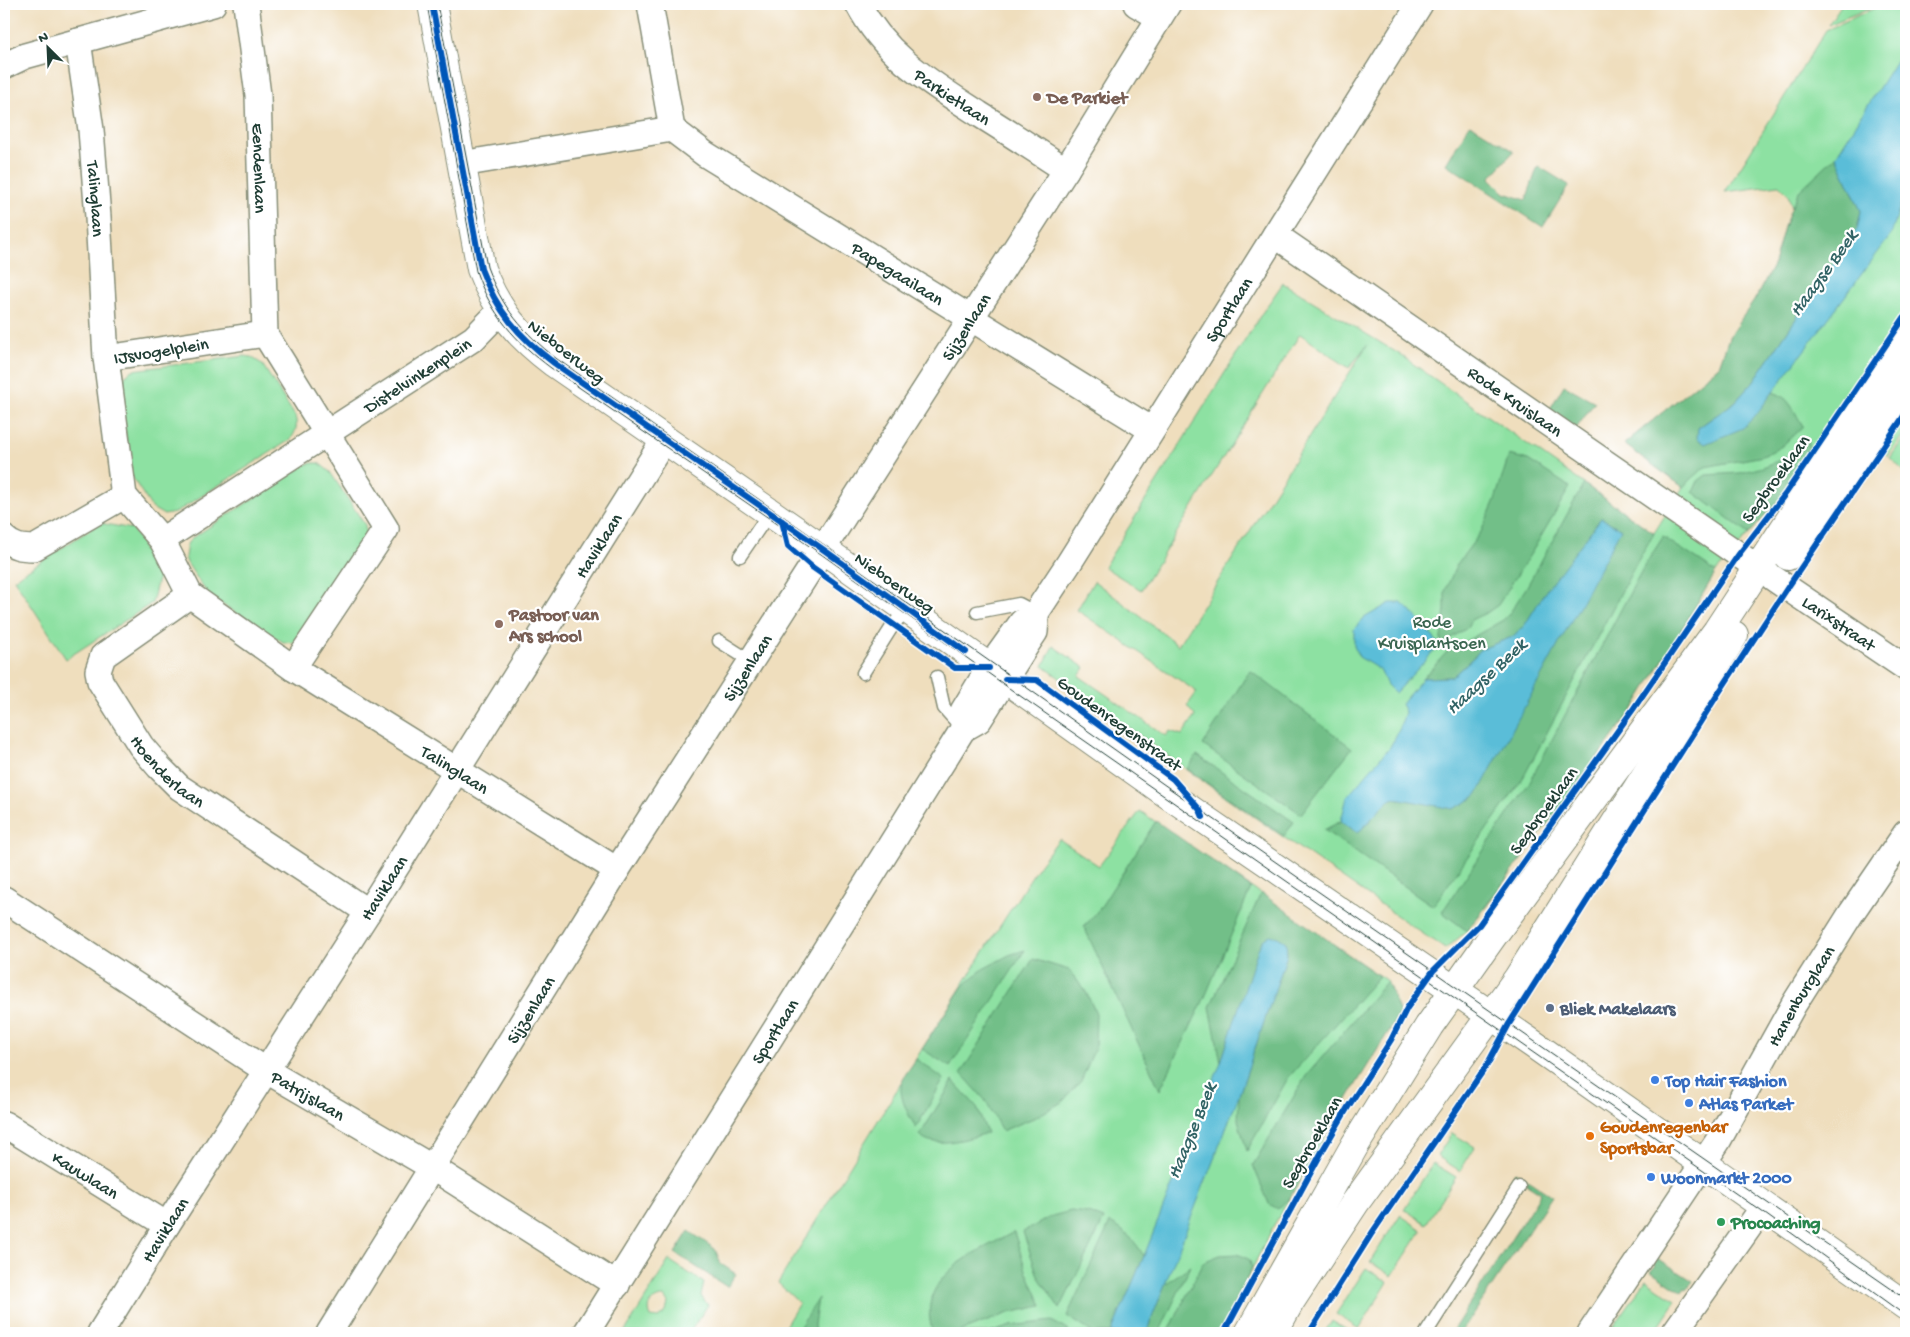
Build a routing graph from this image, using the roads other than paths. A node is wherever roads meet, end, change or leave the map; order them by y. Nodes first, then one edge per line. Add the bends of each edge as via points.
1 (213, 4) edge
2 (246, 4) edge
3 (432, 4) edge
4 (650, 4) edge
5 (858, 4) edge
6 (1136, 4) edge
7 (1420, 4) edge
8 (1163, 10) edge
9 (78, 41) junction
10 (4, 66) edge
11 (672, 129) junction
12 (461, 164) junction
13 (1066, 170) junction
14 (1275, 235) junction
15 (501, 310) junction
16 (970, 319) junction
17 (265, 334) junction
18 (1906, 344) edge
19 (106, 358) junction
20 (1906, 382) edge
21 (1152, 430) junction
22 (328, 434) junction
23 (664, 440) junction
24 (124, 496) junction
25 (770, 512) junction
26 (4, 538) edge
27 (162, 540) junction
28 (824, 550) junction
29 (740, 556) dead end
30 (1765, 573) junction
31 (190, 596) junction
32 (906, 608) junction
33 (977, 612) dead end
34 (1036, 613) junction
35 (720, 641) dead end
36 (752, 662) junction
37 (293, 668) junction
38 (1906, 668) edge
39 (863, 672) dead end
40 (997, 674) junction
41 (938, 677) dead end
42 (963, 729) junction
43 (456, 770) junction
44 (1906, 833) edge
45 (617, 870) junction
46 (4, 899) edge
47 (368, 912) junction
48 (1454, 992) junction
49 (1490, 1016) junction
50 (267, 1071) junction
51 (4, 1124) edge
52 (1702, 1163) junction
53 (433, 1168) junction
54 (1519, 1187) dead end
55 (1764, 1206) junction
56 (167, 1225) junction
57 (617, 1285) junction
58 (1904, 1300) edge
59 (100, 1333) edge
60 (329, 1333) edge
61 (586, 1333) edge
62 (1250, 1333) edge
63 (1273, 1333) edge
64 (1426, 1333) edge
65 (1590, 1333) edge
66 (1674, 1333) edge

1 - 9 street
2 - 17 street, Eendenlaan via 258,95
3 - 12 main road, Nieboerweg
4 - 11 street
5 - 13 street, Parkietlaan via 868,23 897,56 929,82
6 - 8 street
7 - 14 street, Sportlaan
8 - 13 street, Sijzenlaan
9 - 10 street via 25,56
9 - 19 street, Talinglaan via 91,130
11 - 12 street
11 - 16 street, Papegaailaan via 705,154
12 - 15 main road, Nieboerweg via 481,269
13 - 16 street, Sijzenlaan
14 - 21 street, Sportlaan
14 - 30 street, Rode Kruislaan
15 - 22 street, Distelvinkenplein via 474,338
15 - 23 main road, Nieboerweg via 518,333 540,353
16 - 21 street, Papegaailaan
16 - 28 street, Sijzenlaan
17 - 19 street, IJsvogelplein
17 - 22 street
18 - 30 main road, Segbroeklaan
19 - 24 street, IJsvogelplein
20 - 30 main road, Segbroeklaan
21 - 34 street, Sportlaan
22 - 27 street
22 - 37 street via 386,529
23 - 25 main road, Nieboerweg
23 - 43 street, Haviklaan
24 - 26 street via 34,548 10,544
24 - 27 street
25 - 28 main road, Nieboerweg
25 - 29 lane
27 - 31 street
28 - 32 main road, Nieboerweg
28 - 36 street, Sijzenlaan
30 - 38 street, Larixstraat
30 - 48 main road, Segbroeklaan via 1717,631
30 - 49 main road, Segbroeklaan via 1734,635 1518,978
31 - 37 street
31 - 47 street, Hoenderlaan via 103,656 98,670 100,681 141,746 179,786
32 - 39 lane
32 - 40 main road, Nieboerweg
33 - 34 lane via 1018,604
34 - 40 street, Sportlaan via 1035,632
35 - 36 lane
36 - 45 street, Sijzenlaan
37 - 43 street, Talinglaan
40 - 42 street, Sportlaan via 979,720
40 - 48 main road, Goudenregenstraat
41 - 42 lane via 944,708
42 - 57 street, Sportlaan
43 - 45 street, Talinglaan
43 - 47 street, Haviklaan
44 - 52 street, Hanenburglaan via 1794,1004 1718,1141
45 - 53 street, Sijzenlaan
46 - 50 street, Patrijslaan
47 - 50 street, Haviklaan
48 - 49 main road, Goudenregenstraat
48 - 62 main road, Segbroeklaan via 1355,1145
49 - 52 main road, Goudenregenstraat
49 - 63 main road, Segbroeklaan via 1355,1203
50 - 53 street, Patrijslaan
50 - 56 street, Haviklaan
51 - 56 street, Kauwlaan
52 - 55 main road, Goudenregenstraat
52 - 65 street, Hanenburglaan
53 - 57 street, Patrijslaan
53 - 60 street, Sijzenlaan
54 - 64 lane
55 - 58 main road, Goudenregenstraat
55 - 66 street
56 - 59 street, Haviklaan
57 - 61 street, Sportlaan

